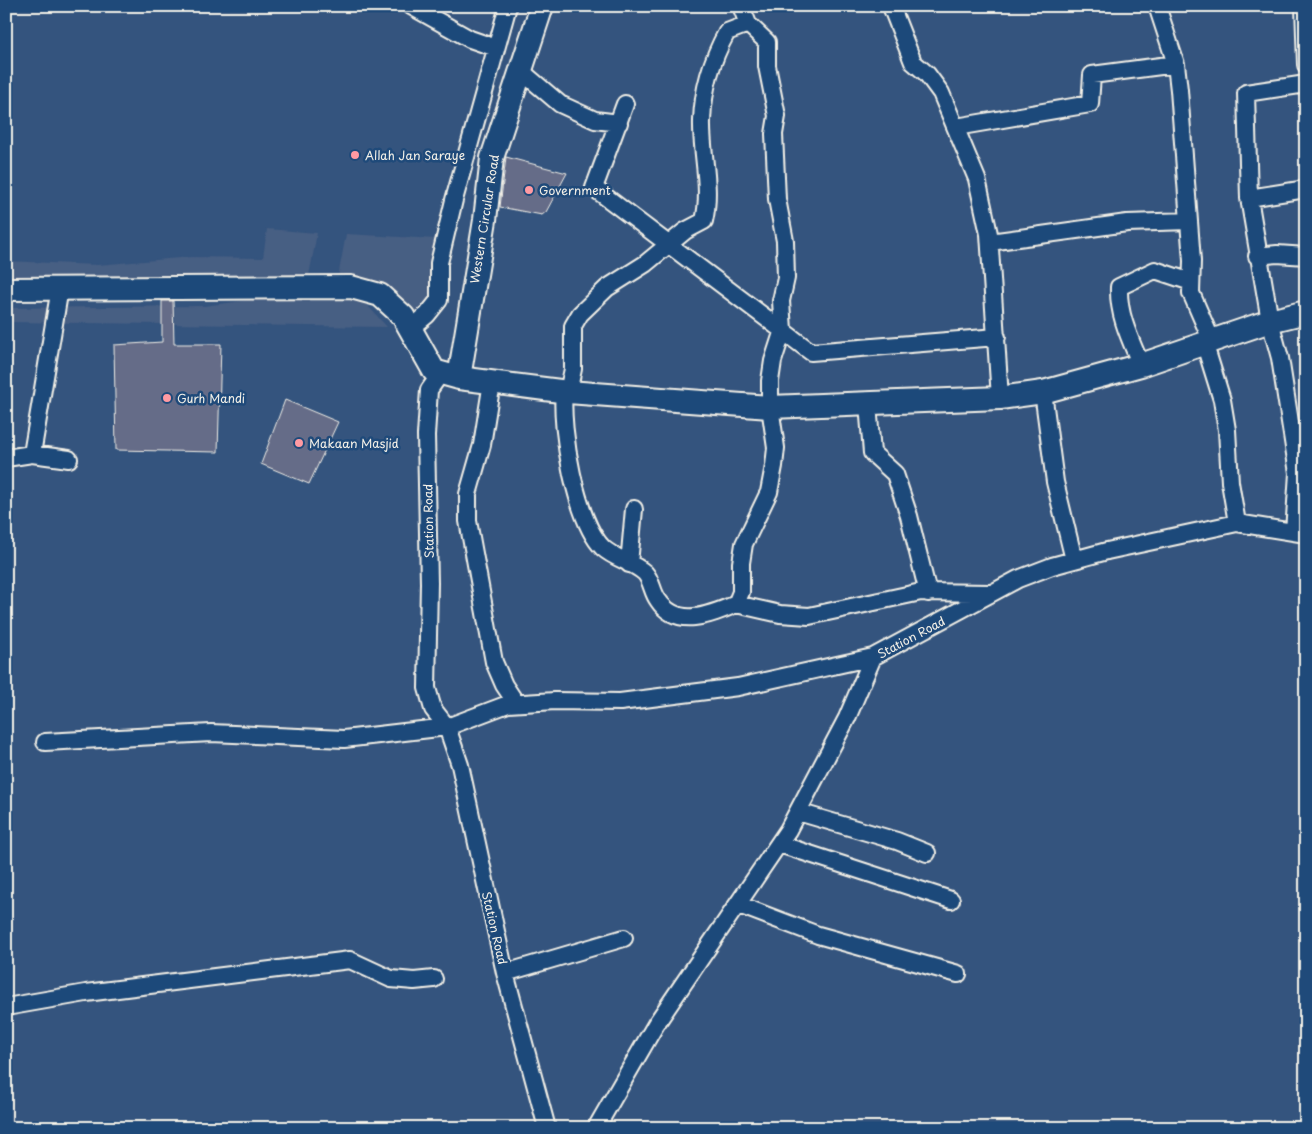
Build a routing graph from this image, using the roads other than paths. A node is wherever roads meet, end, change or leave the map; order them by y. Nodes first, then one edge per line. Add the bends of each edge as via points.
1 (411, 6) edge
2 (508, 6) edge
3 (542, 6) edge
4 (741, 6) edge
5 (891, 6) edge
6 (1157, 6) edge
7 (1304, 6) edge
8 (748, 24) junction
9 (496, 48) junction
10 (1176, 64) junction
11 (1306, 65) edge
12 (520, 70) junction
13 (1306, 84) edge
14 (626, 104) dead end
15 (619, 123) junction
16 (956, 127) junction
17 (1306, 189) edge
18 (1249, 198) junction
19 (1189, 221) junction
20 (990, 242) junction
21 (670, 243) junction
22 (1257, 256) junction
23 (1306, 256) edge
24 (1191, 282) junction
25 (60, 288) junction
26 (6, 289) edge
27 (1306, 312) edge
28 (1270, 321) junction
29 (410, 329) junction
30 (783, 330) junction
31 (997, 337) junction
32 (1208, 340) junction
33 (1140, 364) junction
34 (450, 375) junction
35 (492, 382) junction
36 (566, 392) junction
37 (1043, 392) junction
38 (1000, 398) junction
39 (868, 404) junction
40 (770, 408) junction
41 (32, 454) junction
42 (6, 458) edge
43 (69, 459) dead end
44 (634, 509) dead end
45 (1237, 523) junction
46 (1300, 533) edge
47 (1074, 560) junction
48 (629, 564) junction
49 (928, 592) junction
50 (992, 593) junction
51 (736, 604) junction
52 (873, 657) junction
53 (516, 703) junction
54 (447, 727) junction
55 (45, 742) dead end
56 (798, 812) junction
57 (779, 844) junction
58 (927, 853) dead end
59 (951, 900) dead end
60 (738, 904) junction
61 (624, 938) dead end
62 (505, 973) junction
63 (958, 974) dead end
64 (434, 979) dead end
65 (6, 1007) edge
66 (547, 1128) edge
67 (596, 1128) edge

1 - 9 street via 470,39
2 - 9 street
3 - 12 main road, Western Circular Road
4 - 8 street
5 - 16 street via 913,62 941,93
6 - 10 street
7 - 11 street
8 - 21 street via 727,32 713,60 706,86 702,120 708,204 704,221 685,230
8 - 30 street via 767,42 767,66 777,116 774,134 777,199 785,241 786,278 781,301
9 - 29 street via 439,263 438,300 428,315
10 - 16 street via 1092,75 1090,104
10 - 19 street
12 - 15 street via 560,104 595,120
12 - 34 main road, Western Circular Road via 492,158 485,220
13 - 18 street via 1246,93
14 - 15 street
15 - 21 street via 594,188
16 - 20 street via 977,179
17 - 18 street
18 - 22 street
19 - 20 street via 1127,223
19 - 24 street
20 - 31 street
21 - 30 street via 699,269
21 - 36 street via 646,264 607,288 580,314 573,326 573,369
22 - 23 street
22 - 28 street
24 - 32 street
24 - 33 street via 1155,270 1119,287 1118,303
25 - 26 main road
25 - 29 main road via 351,287 380,295 403,316
25 - 41 street
27 - 28 main road
28 - 32 main road
28 - 46 street via 1280,358 1298,473
29 - 34 main road via 434,371
30 - 31 street via 811,352
30 - 40 street via 773,361
31 - 38 street
32 - 33 main road
32 - 45 street via 1227,430 1230,482
33 - 37 main road
34 - 35 main road
34 - 54 street, Station Road via 429,390 426,435 427,688 433,709
35 - 36 main road
35 - 53 street via 482,445 468,494 468,521 494,662
36 - 40 main road
36 - 48 street via 562,411 564,427 585,518 604,549
37 - 38 main road
37 - 47 street via 1055,482
38 - 39 main road
39 - 40 main road
39 - 49 street via 872,454 895,474
40 - 51 street via 776,448 772,480 744,544 742,592
41 - 42 street
41 - 43 street
44 - 48 street
45 - 46 street, Station Road
45 - 47 street, Station Road
47 - 50 street, Station Road via 1018,579
48 - 51 street via 645,573 658,600 671,615 690,619
49 - 50 street
49 - 51 street via 809,616 780,614
50 - 52 street, Station Road
52 - 53 street, Station Road via 738,687 620,702
52 - 56 street via 847,718
53 - 54 street, Station Road
54 - 55 street via 344,738 211,733
54 - 62 street, Station Road via 460,765
56 - 57 street
56 - 58 street via 898,841
57 - 59 street
57 - 60 street
60 - 63 street via 818,935
60 - 67 street via 656,1024
61 - 62 street
62 - 66 street, Station Road
64 - 65 street via 391,979 350,960 86,993

